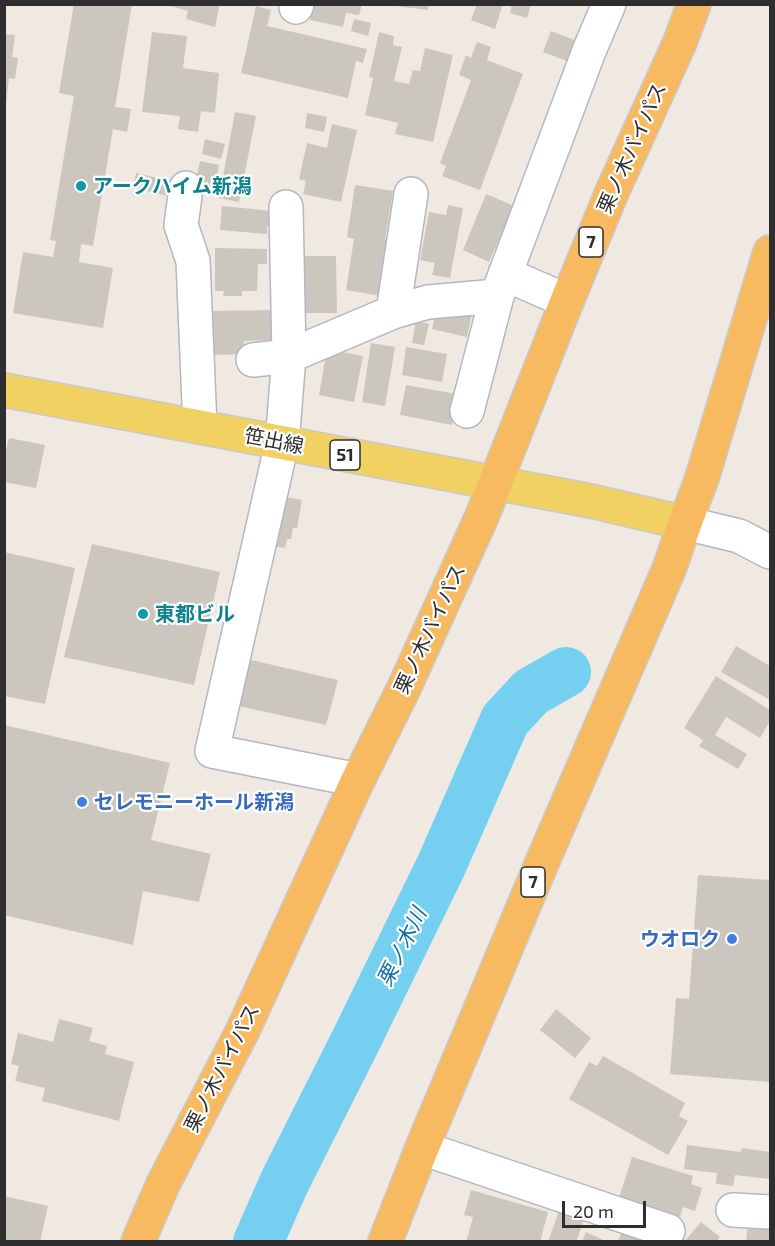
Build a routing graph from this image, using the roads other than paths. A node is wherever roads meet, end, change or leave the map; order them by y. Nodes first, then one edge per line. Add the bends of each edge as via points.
1 (609, 4) edge
2 (694, 4) edge
3 (186, 188) dead end
4 (411, 194) dead end
5 (286, 207) dead end
6 (771, 252) edge
7 (501, 285) junction
8 (567, 301) junction
9 (393, 312) junction
10 (289, 356) junction
11 (253, 360) dead end
12 (7, 395) edge
13 (467, 411) dead end
14 (200, 427) junction
15 (282, 443) junction
16 (495, 483) junction
17 (684, 523) junction
18 (771, 552) edge
19 (358, 780) junction
20 (422, 1148) junction
21 (733, 1210) dead end
22 (771, 1212) edge
23 (668, 1231) dead end
24 (138, 1242) edge
25 (385, 1242) edge

1 - 7 street
2 - 8 highway, 栗ノ木バイパス / 7
3 - 14 street via 181,225 194,261
4 - 9 street
5 - 10 street
6 - 17 highway, 7 via 702,478
7 - 8 street
7 - 9 street
7 - 13 street
8 - 16 highway, 栗ノ木バイパス / 7
9 - 10 street
10 - 11 street
10 - 15 street
12 - 14 main road, 笹出線 / 51
14 - 15 main road, 笹出線 / 51
15 - 16 main road, 笹出線 / 51
15 - 19 street via 212,751
16 - 17 main road, 笹出線 / 51
16 - 19 highway, 栗ノ木バイパス / 7 via 404,688
17 - 18 street via 739,536
17 - 20 highway, 7 via 669,569
19 - 24 highway, 栗ノ木バイパス / 7 via 243,1030 163,1184
20 - 23 street
20 - 25 highway, 7
21 - 22 street

